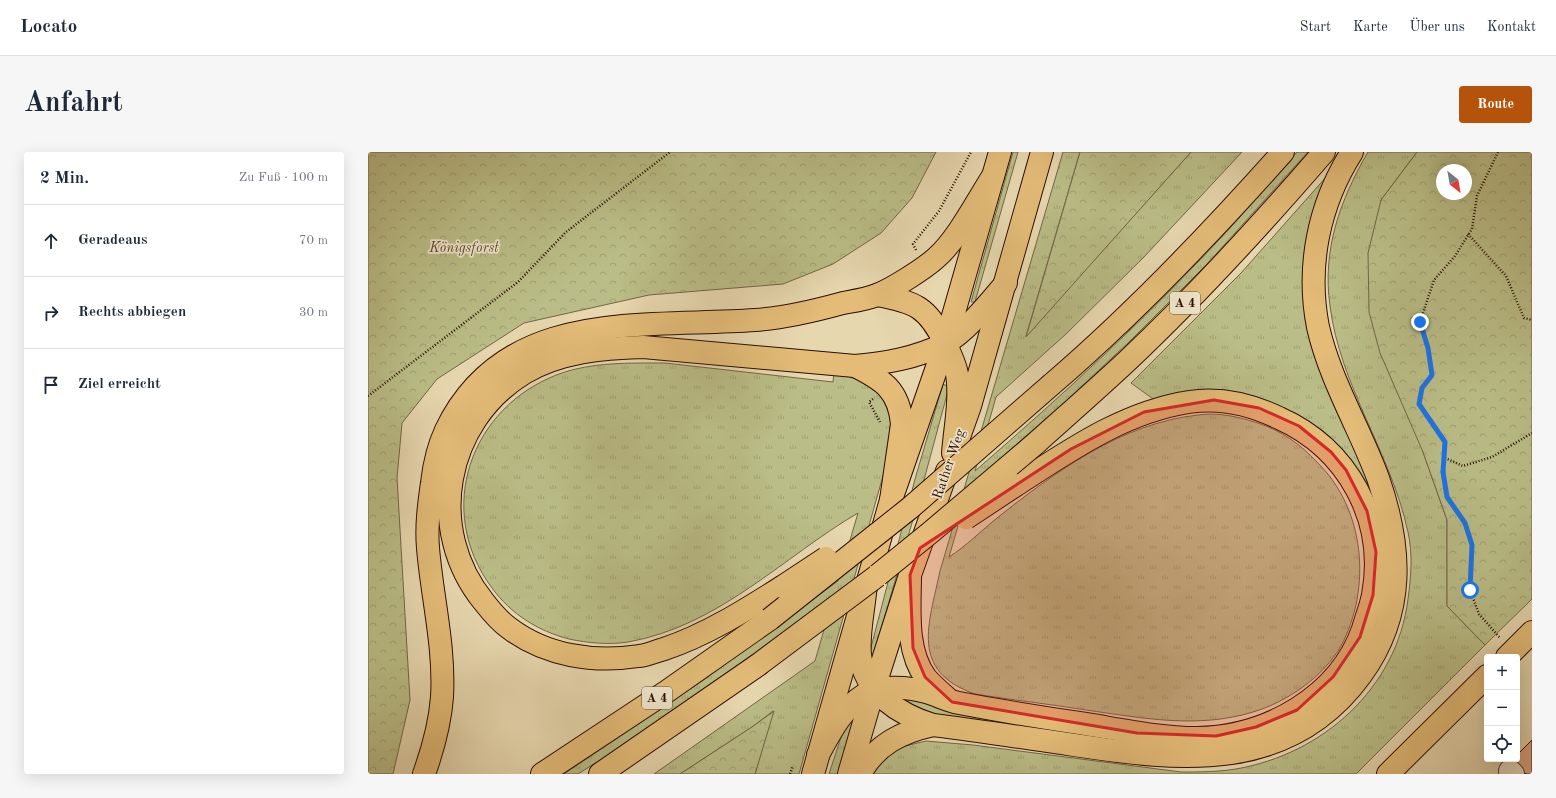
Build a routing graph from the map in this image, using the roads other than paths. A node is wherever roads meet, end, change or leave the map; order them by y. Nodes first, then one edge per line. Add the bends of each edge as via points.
1 (1000, 152) edge
2 (1042, 152) edge
3 (1282, 152) edge
4 (1324, 152) edge
5 (1352, 152) edge
6 (993, 176) junction
7 (1006, 284) junction
8 (877, 295) junction
9 (945, 344) junction
10 (855, 366) junction
11 (953, 453) junction
12 (900, 504) junction
13 (910, 575) junction
14 (873, 582) junction
15 (1532, 632) edge
16 (1509, 654) edge
17 (1484, 679) edge
18 (874, 688) junction
19 (952, 702) junction
20 (933, 725) junction
21 (816, 764) edge
22 (424, 774) edge
23 (542, 774) edge
24 (600, 774) edge
25 (849, 774) edge
26 (860, 774) edge
27 (1388, 774) edge

1 - 6 main road
2 - 7 main road, Rather Weg
3 - 12 main road, A 4, bridge via 1240,201 1122,322 1052,384
4 - 14 main road, A 4, bridge via 1196,293 1125,362 1035,444
5 - 20 main road via 1338,176 1319,228 1315,248 1313,278 1318,326 1330,369 1377,476 1391,521 1397,571 1394,598 1380,645 1357,682 1334,707 1289,737 1264,747 1215,756 1154,756
6 - 8 main road via 948,246 926,266
6 - 9 main road
7 - 9 main road via 983,310
7 - 11 main road, Rather Weg via 970,406
8 - 9 main road via 900,299 922,309 933,320
8 - 22 main road via 786,317 588,329 546,340 521,352 497,367 478,384 462,402 452,419 435,458 428,510 428,546 439,634 442,694 439,724
9 - 10 main road via 906,359
9 - 11 main road via 953,359 958,385
9 - 12 main road
10 - 12 main road via 882,380 898,401 902,424
10 - 12 main road, bridge via 643,347 577,353 524,373 501,390 479,415 458,452 449,503 450,528 456,552 467,577 508,628 546,648 566,655 590,659 642,656 704,632 782,587
11 - 13 main road, Rather Weg
12 - 14 main road
12 - 23 main road, A 4, bridge via 770,618 666,692
13 - 18 main road, Rather Weg
13 - 19 main road via 910,622 915,653 925,677
14 - 18 main road via 860,654
14 - 19 main road, bridge via 1071,449 1144,412 1190,402 1236,402 1259,408 1299,426 1331,452 1358,490 1367,511 1376,552 1373,595 1367,617 1360,637 1348,658 1316,695 1297,710 1276,720 1235,733 1195,738 1136,733
14 - 21 main road
14 - 24 main road, A 4, bridge
15 - 16 main road
17 - 27 main road
18 - 19 main road via 912,689
18 - 20 main road via 895,708
18 - 21 main road via 847,707 840,716
18 - 25 main road, Rather Weg
20 - 26 main road via 911,730 894,738 879,749

